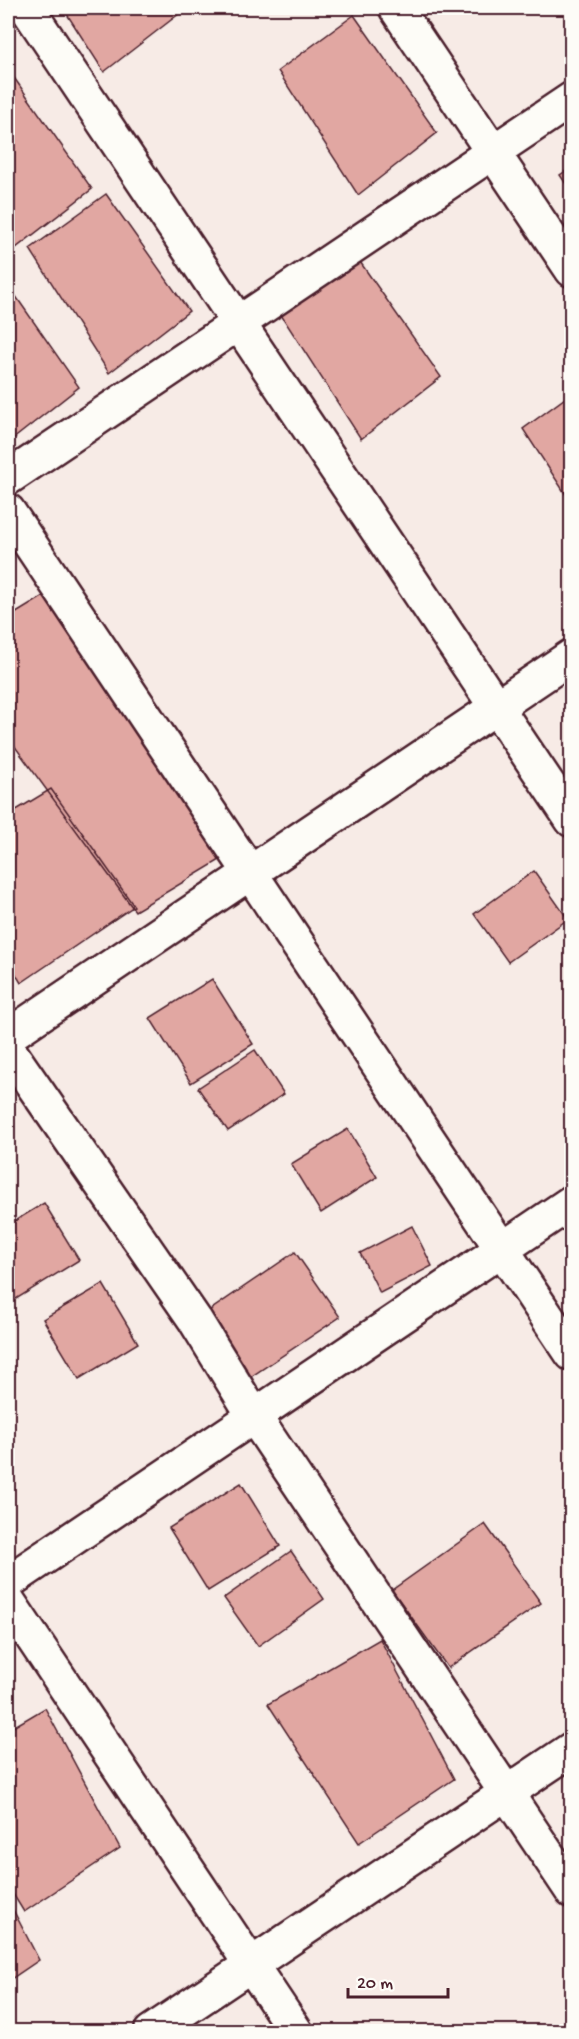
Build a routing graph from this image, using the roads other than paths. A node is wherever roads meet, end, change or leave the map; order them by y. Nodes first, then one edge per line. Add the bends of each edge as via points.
1 (27, 8) edge
2 (396, 8) edge
3 (572, 99) edge
4 (492, 152) junction
5 (572, 270) edge
6 (238, 323) junction
7 (8, 478) edge
8 (8, 511) edge
9 (572, 656) edge
10 (496, 707) junction
11 (572, 820) edge
12 (249, 873) junction
13 (8, 1036) edge
14 (8, 1049) edge
15 (572, 1202) edge
16 (501, 1250) junction
17 (572, 1354) edge
18 (254, 1416) junction
19 (8, 1582) edge
20 (8, 1601) edge
21 (572, 1749) edge
22 (506, 1793) junction
23 (572, 1891) edge
24 (251, 1965) junction
25 (151, 2031) edge
26 (296, 2031) edge

1 - 6 street
2 - 4 street
3 - 4 street
4 - 5 street
4 - 6 street
6 - 7 street
6 - 10 street
8 - 12 street
9 - 10 street
10 - 11 street
10 - 12 street
12 - 13 street
12 - 16 street
14 - 18 street via 195,1320
15 - 16 street
16 - 17 street
16 - 18 street
18 - 19 street
18 - 22 street
20 - 24 street
21 - 22 street
22 - 23 street
22 - 24 street
24 - 25 street
24 - 26 street

